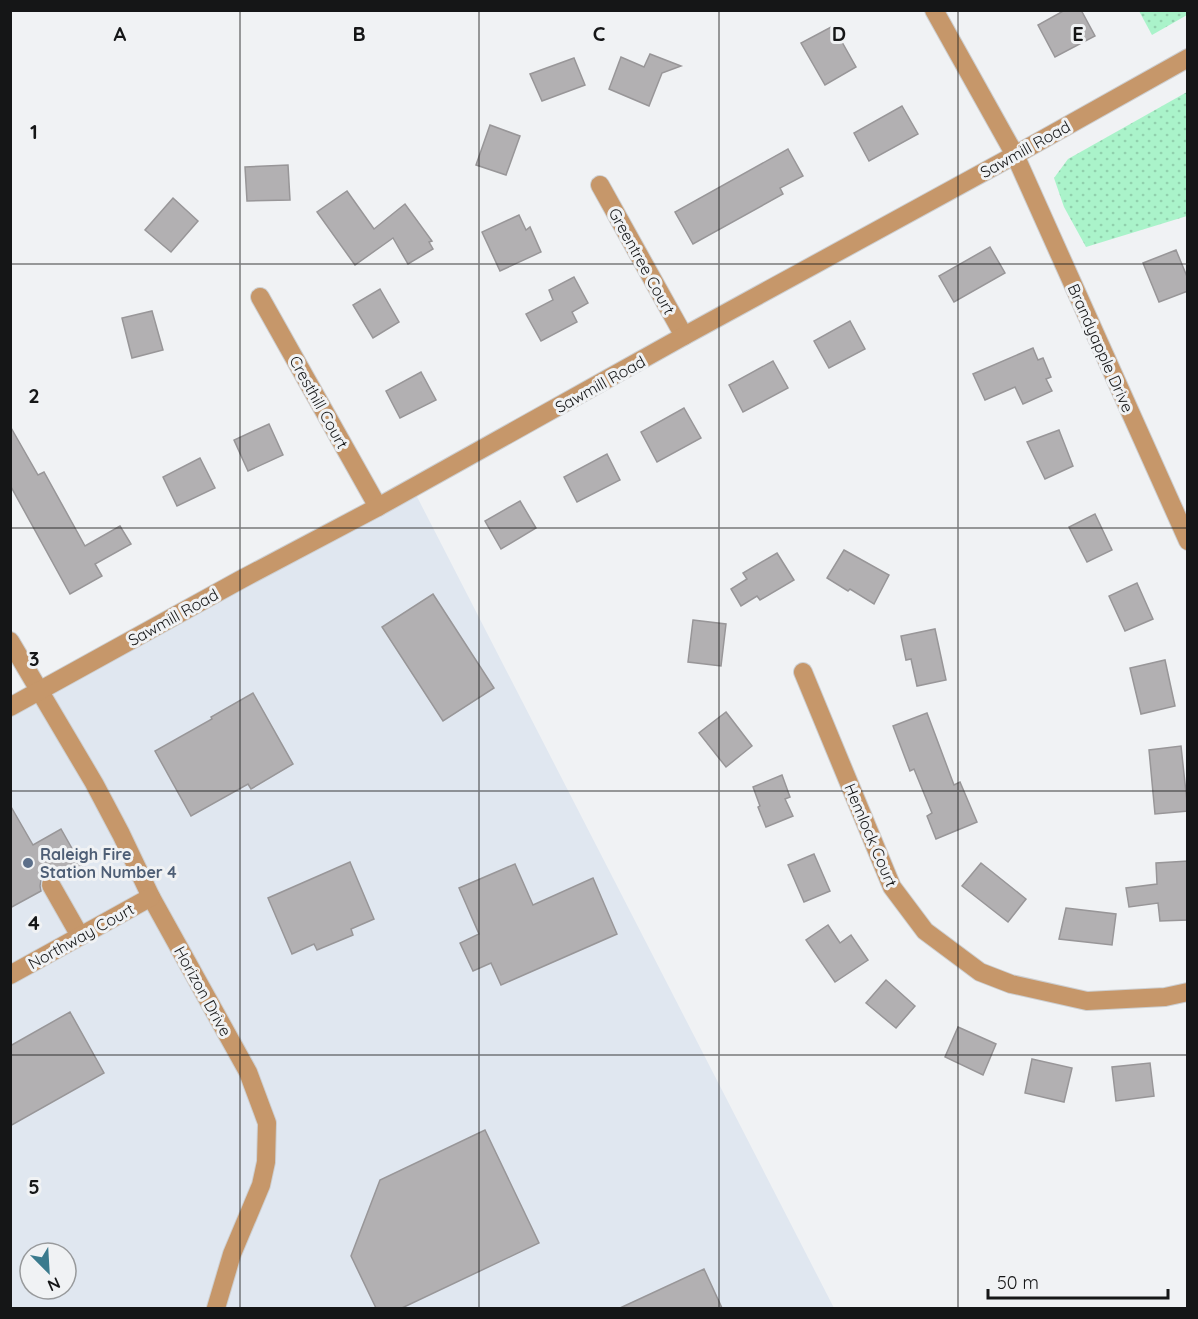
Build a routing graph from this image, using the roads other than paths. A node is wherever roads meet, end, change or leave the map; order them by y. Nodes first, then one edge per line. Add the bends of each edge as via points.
1 (934, 10) edge
2 (1188, 58) edge
3 (1015, 155) junction
4 (600, 185) dead end
5 (260, 297) dead end
6 (684, 336) junction
7 (378, 507) junction
8 (1188, 541) edge
9 (10, 641) edge
10 (803, 672) dead end
11 (39, 691) junction
12 (10, 707) edge
13 (51, 885) dead end
14 (151, 897) junction
15 (80, 936) junction
16 (10, 975) edge
17 (1188, 992) edge
18 (216, 1308) edge

1 - 3 street, Brandyapple Drive
2 - 3 street, Sawmill Road
3 - 6 street, Sawmill Road
3 - 8 street, Brandyapple Drive
4 - 6 street, Greentree Court
5 - 7 street, Cresthill Court
6 - 7 street, Sawmill Road
7 - 11 street, Sawmill Road
9 - 11 street, Horizon Drive
10 - 17 street, Hemlock Court via 892,887 925,931 980,972 1011,984 1087,1001
11 - 12 street, Sawmill Road
11 - 14 street, Horizon Drive via 110,813
13 - 15 street
14 - 15 street, Northway Court
14 - 18 street, Horizon Drive via 248,1072 267,1123 261,1185 232,1254
15 - 16 street, Northway Court

